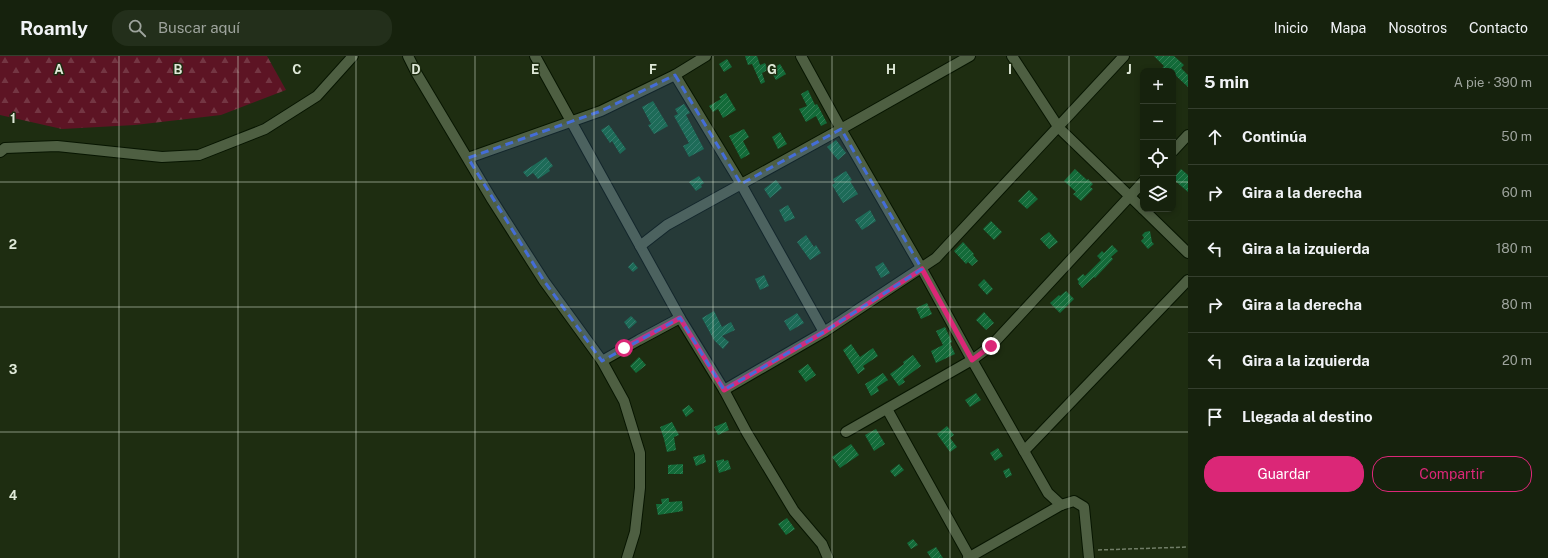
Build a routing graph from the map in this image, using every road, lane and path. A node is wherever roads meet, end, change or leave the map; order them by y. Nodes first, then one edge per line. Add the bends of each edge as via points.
1 (353, 56) edge
2 (408, 56) edge
3 (535, 56) edge
4 (706, 56) edge
5 (801, 56) edge
6 (970, 56) edge
7 (1012, 56) edge
8 (1124, 56) edge
9 (675, 74) junction
10 (570, 122) junction
11 (1059, 128) junction
12 (840, 129) junction
13 (1188, 135) edge
14 (1176, 148) edge
15 (2, 149) edge
16 (468, 158) junction
17 (741, 184) junction
18 (1140, 185) edge
19 (1130, 196) junction
20 (1140, 206) edge
21 (1146, 212) edge
22 (640, 246) junction
23 (1188, 252) edge
24 (922, 269) junction
25 (1188, 280) edge
26 (680, 318) junction
27 (824, 332) junction
28 (972, 360) junction
29 (602, 361) junction
30 (724, 390) junction
31 (887, 409) junction
32 (846, 432) dead end
33 (1024, 451) junction
34 (1061, 505) junction
35 (1188, 547) edge
36 (1089, 554) edge
37 (627, 558) edge
38 (828, 558) edge
39 (969, 558) edge

1 - 15 street via 317,96 265,129 199,155 162,157 57,146
2 - 16 street
3 - 10 street
4 - 9 street
5 - 12 street
6 - 12 street
7 - 11 street
8 - 11 street
9 - 10 street via 602,111
9 - 17 street
10 - 16 street
10 - 22 street
11 - 19 street
11 - 24 street via 936,258
12 - 17 street
12 - 24 street
13 - 14 street
16 - 29 street via 544,281
17 - 22 street via 667,224
17 - 27 street
18 - 19 street
19 - 20 street
19 - 28 street via 991,346
21 - 23 street
22 - 26 street
24 - 27 street
24 - 28 street
25 - 33 street
26 - 29 street
26 - 30 street
27 - 30 street
28 - 31 street
28 - 33 street
29 - 37 street via 624,401 640,453 640,488 635,532
30 - 38 street via 794,511 822,544
31 - 32 street
31 - 39 street
33 - 34 street via 1048,493
34 - 36 street via 1074,501 1084,507
34 - 39 street
35 - 36 path

